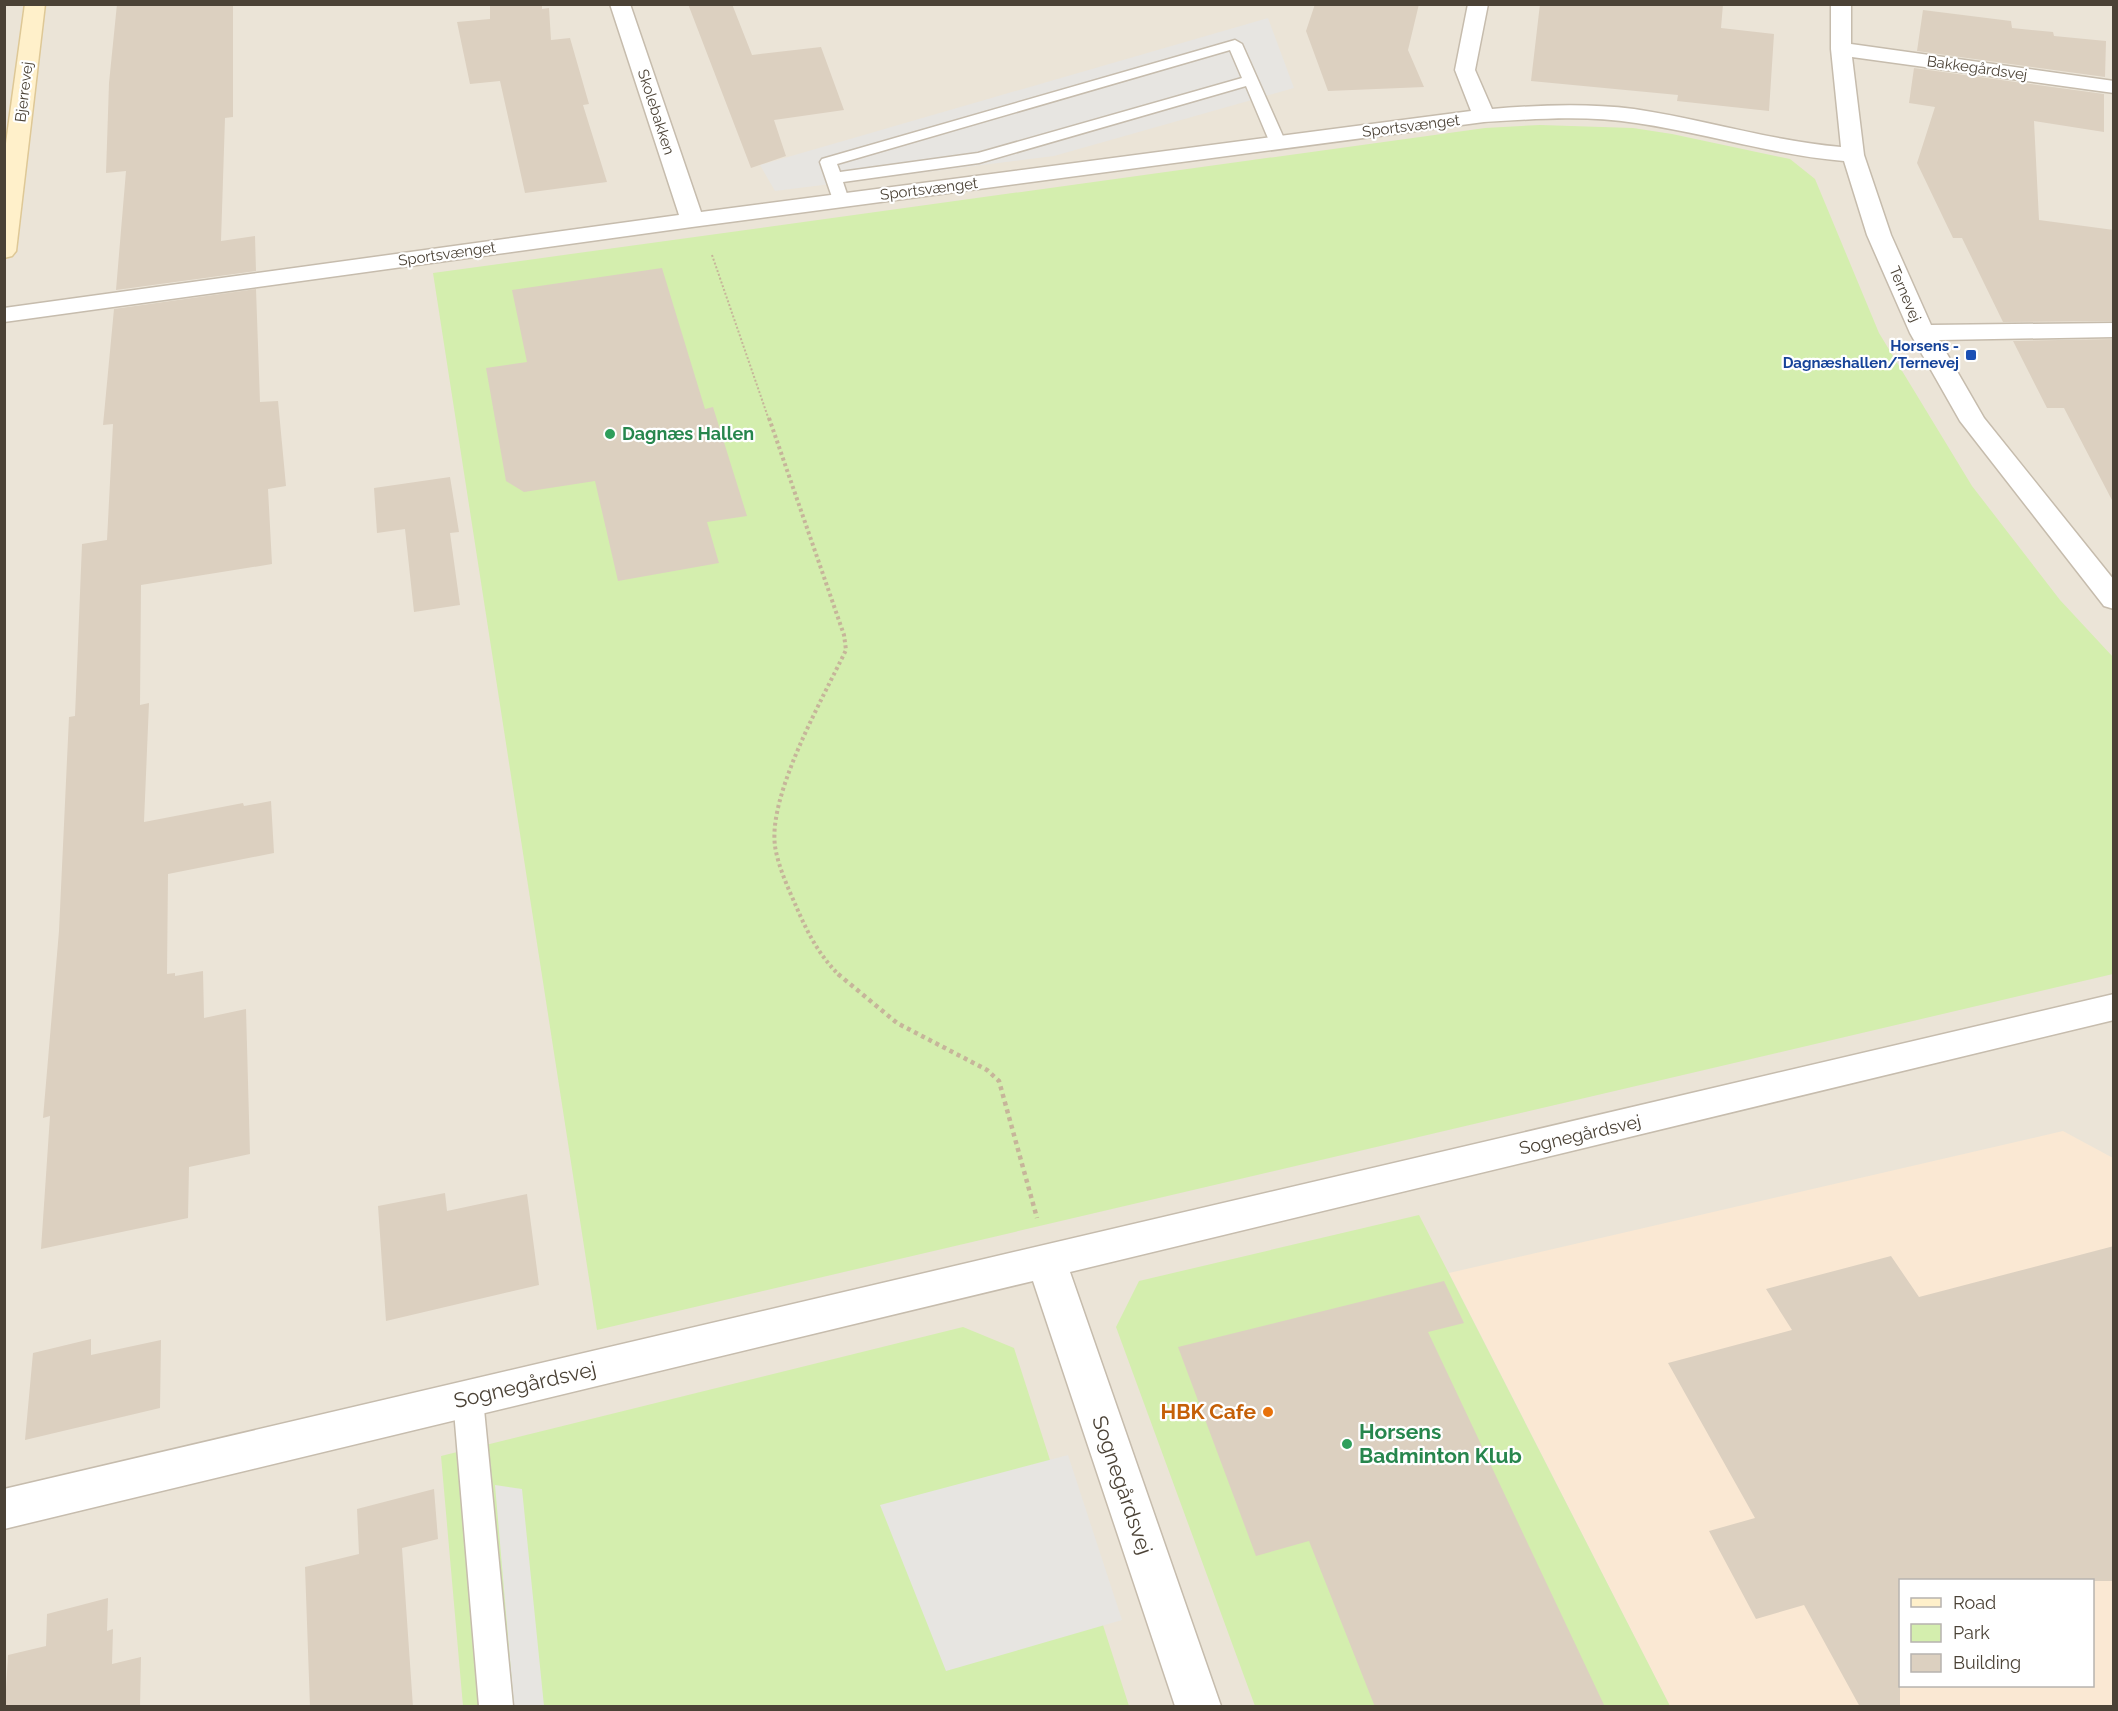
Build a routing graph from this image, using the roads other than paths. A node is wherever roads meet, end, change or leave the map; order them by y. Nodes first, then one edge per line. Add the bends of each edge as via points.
1 (35, 4) edge
2 (620, 4) edge
3 (1478, 4) edge
4 (1841, 4) edge
5 (1841, 49) junction
6 (1251, 80) junction
7 (2114, 87) edge
8 (1484, 116) junction
9 (1278, 143) junction
10 (1853, 155) junction
11 (834, 178) junction
12 (841, 200) junction
13 (692, 220) junction
14 (6, 227) edge
15 (4, 251) edge
16 (4, 315) edge
17 (2114, 330) edge
18 (1922, 333) junction
19 (2114, 600) edge
20 (2114, 1007) edge
21 (1047, 1263) junction
22 (468, 1399) junction
23 (4, 1509) edge
24 (496, 1707) edge
25 (1198, 1707) edge

1 - 14 street, Bjerrevej
2 - 13 street, Skolebakken
3 - 8 street via 1465,70
4 - 5 street, Ternevej
5 - 7 street, Bakkegårdsvej
5 - 10 street, Ternevej
6 - 9 lane
6 - 11 lane via 979,158
6 - 11 lane via 1235,44 828,162
8 - 9 street, Sportsvænget
8 - 10 street, Sportsvænget via 1548,111 1634,116 1820,154
9 - 12 street, Sportsvænget
10 - 18 street, Ternevej via 1879,235
11 - 12 lane
12 - 13 street, Sportsvænget
13 - 16 street, Sportsvænget
14 - 15 street, Bjerrevej
17 - 18 street
18 - 19 street, Ternevej via 1973,421
20 - 21 street, Sognegårdsvej
21 - 22 street, Sognegårdsvej
21 - 25 street, Sognegårdsvej
22 - 23 street, Sognegårdsvej
22 - 24 lane

